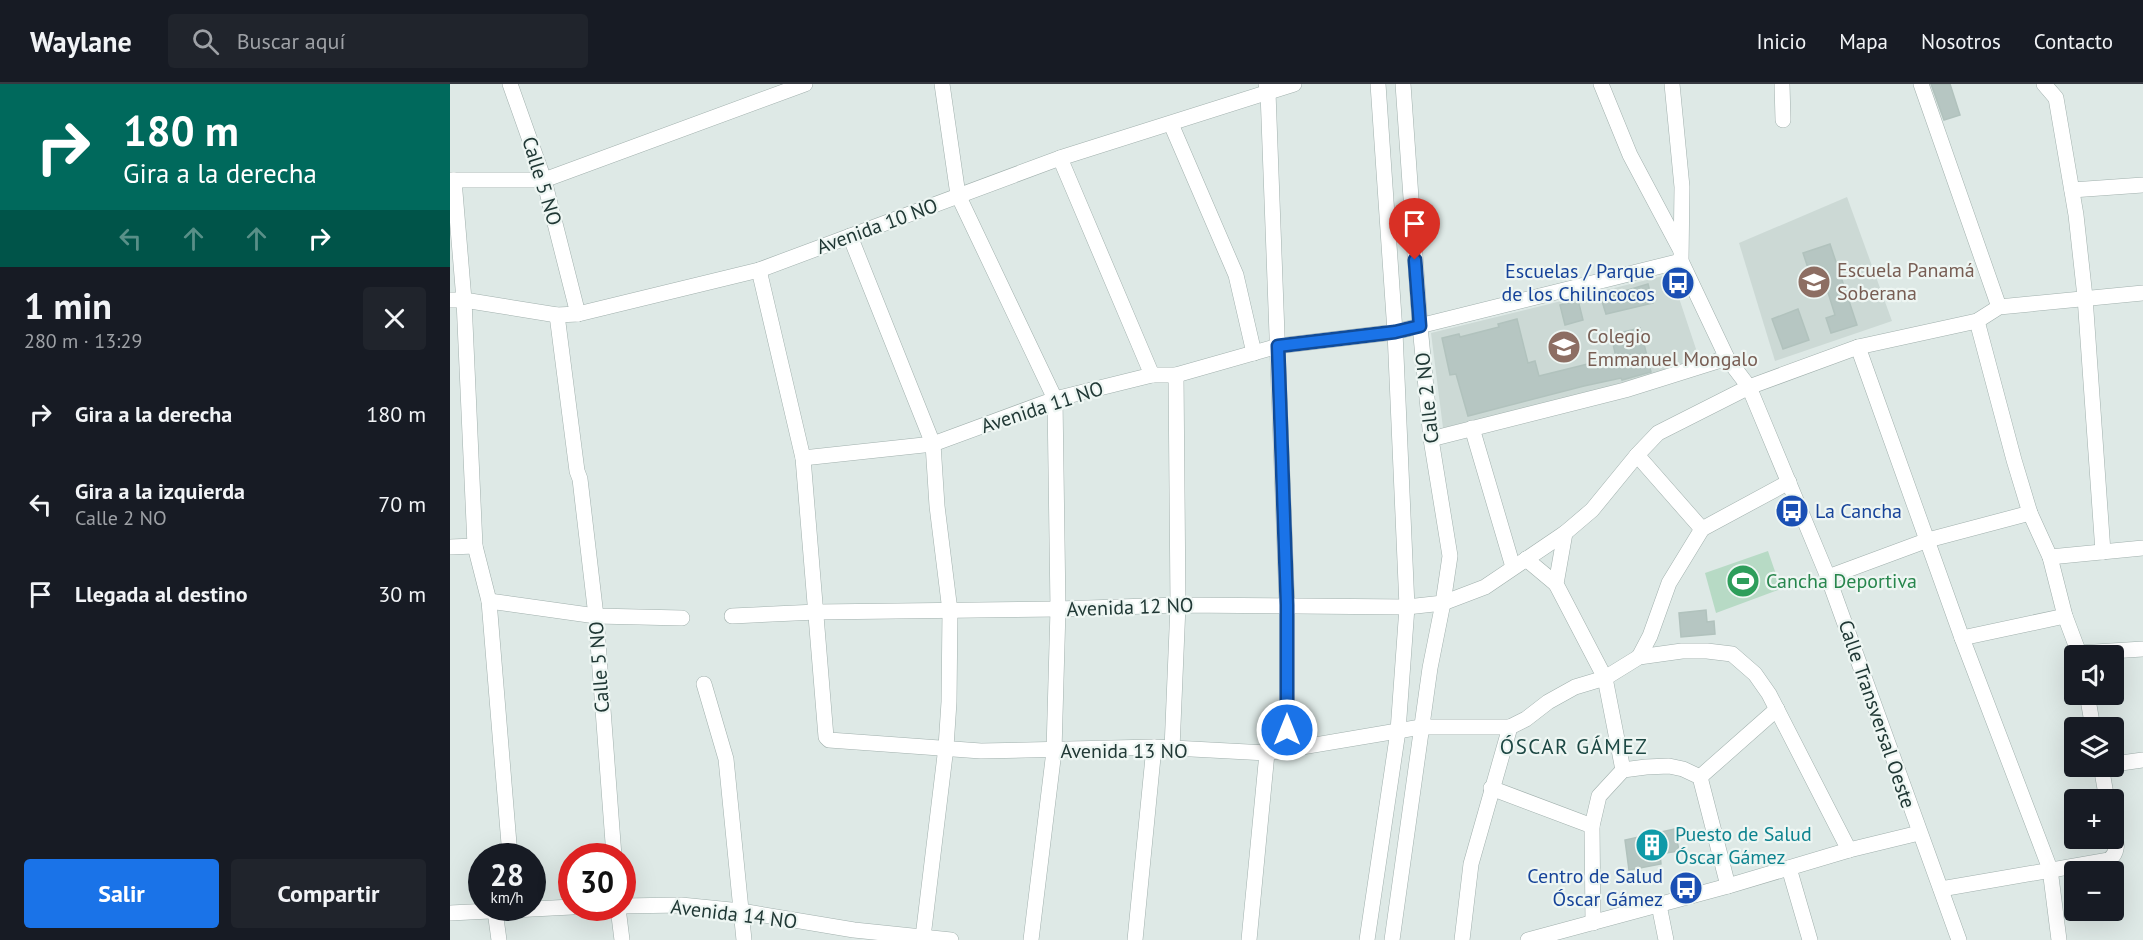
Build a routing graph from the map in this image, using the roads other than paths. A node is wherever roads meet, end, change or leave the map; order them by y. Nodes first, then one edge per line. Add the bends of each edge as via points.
1 (510, 84) edge
2 (805, 84) edge
3 (942, 84) edge
4 (1294, 84) edge
5 (1378, 84) edge
6 (1403, 84) edge
7 (1601, 84) edge
8 (1672, 84) edge
9 (1782, 84) edge
10 (1921, 84) edge
11 (2044, 84) edge
12 (1267, 88) edge
13 (1783, 120) dead end
14 (1171, 124) junction
15 (1060, 158) junction
16 (452, 180) edge
17 (544, 180) junction
18 (2143, 185) edge
19 (2072, 190) junction
20 (958, 195) junction
21 (850, 236) junction
22 (1681, 256) junction
23 (759, 270) junction
24 (2143, 292) edge
25 (2085, 297) junction
26 (457, 300) edge
27 (1999, 307) junction
28 (578, 314) junction
29 (557, 315) junction
30 (1977, 321) junction
31 (1420, 326) junction
32 (1395, 332) junction
33 (1278, 346) junction
34 (1858, 347) junction
35 (1254, 353) junction
36 (1727, 358) junction
37 (1152, 375) junction
38 (1176, 375) junction
39 (1749, 387) junction
40 (1055, 399) junction
41 (1472, 428) junction
42 (1431, 440) junction
43 (933, 444) junction
44 (1637, 455) junction
45 (803, 458) junction
46 (1790, 482) junction
47 (2030, 513) junction
48 (1702, 529) junction
49 (1565, 533) junction
50 (1928, 540) junction
51 (475, 546) junction
52 (450, 547) edge
53 (2143, 548) edge
54 (2103, 552) junction
55 (2050, 557) junction
56 (1520, 563) junction
57 (1828, 577) junction
58 (1556, 584) junction
59 (489, 601) junction
60 (1443, 603) junction
61 (1178, 605) junction
62 (1287, 605) junction
63 (1407, 607) junction
64 (1058, 609) junction
65 (950, 611) junction
66 (817, 612) junction
67 (596, 616) junction
68 (732, 616) dead end
69 (2065, 616) junction
70 (682, 618) dead end
71 (1962, 638) junction
72 (2076, 645) edge
73 (2143, 649) edge
74 (2124, 650) edge
75 (1640, 657) junction
76 (1605, 678) junction
77 (704, 684) dead end
78 (1777, 709) junction
79 (1421, 727) junction
80 (1509, 727) junction
81 (1398, 731) junction
82 (946, 747) junction
83 (1154, 747) junction
84 (1173, 749) junction
85 (1054, 751) junction
86 (1287, 751) junction
87 (1267, 753) junction
88 (2143, 760) edge
89 (2124, 763) edge
90 (1623, 770) junction
91 (1700, 777) junction
92 (1491, 788) junction
93 (1592, 826) junction
94 (1919, 833) junction
95 (509, 843) edge
96 (613, 843) edge
97 (2117, 849) edge
98 (1849, 850) junction
99 (1789, 868) junction
100 (2050, 869) junction
101 (1728, 886) junction
102 (1941, 889) junction
103 (1659, 905) junction
104 (636, 906) edge
105 (741, 911) junction
106 (468, 912) edge
107 (450, 913) edge
108 (496, 921) edge
109 (620, 921) edge
110 (1593, 923) junction
111 (923, 937) junction
112 (1535, 939) edge
113 (499, 940) edge
114 (622, 940) edge
115 (744, 940) edge
116 (951, 940) edge
117 (1030, 940) edge
118 (1134, 940) edge
119 (1250, 940) edge
120 (1367, 940) edge
121 (1392, 940) edge
122 (1462, 940) edge
123 (1666, 940) edge
124 (1810, 940) edge
125 (1959, 940) edge
126 (2059, 940) edge

1 - 17 street, Calle 5 NO
2 - 17 street
3 - 20 street
4 - 12 street, Avenida 10 NO
5 - 32 street
6 - 31 street, Calle 2 NO
7 - 22 street via 1629,155
8 - 22 street, Calle Transversal Oeste via 1682,187
9 - 13 street
10 - 27 street
11 - 19 street via 2056,99
12 - 14 street, Avenida 10 NO
12 - 33 street
14 - 15 street, Avenida 10 NO
14 - 35 street via 1236,275
15 - 20 street, Avenida 10 NO
15 - 37 street
16 - 17 street
16 - 26 street
17 - 28 street, Calle 5 NO
18 - 19 street
19 - 25 street
20 - 21 street, Avenida 10 NO
20 - 40 street
21 - 23 street, Avenida 10 NO
21 - 43 street
22 - 31 street, Avenida 11 NO
22 - 36 street, Calle Transversal Oeste
23 - 28 street, Avenida 10 NO
23 - 45 street
24 - 25 street
25 - 27 street
25 - 54 street
26 - 29 street, Avenida 10 NO
26 - 51 street
27 - 30 street
28 - 29 street, Avenida 10 NO
29 - 67 street, Calle 5 NO
30 - 34 street, Avenida 12 NO
30 - 47 street
31 - 32 street, Avenida 11 NO
31 - 42 street, Calle 2 NO
32 - 33 street, Avenida 11 NO
32 - 63 street
33 - 35 street, Avenida 11 NO
33 - 62 street
34 - 39 street, Avenida 12 NO
34 - 50 street
35 - 38 street, Avenida 11 NO
36 - 39 street, Calle Transversal Oeste
36 - 41 street via 1625,390
37 - 38 street, Avenida 11 NO
37 - 40 street, Avenida 11 NO
38 - 61 street
39 - 44 street, Avenida 12 NO via 1658,434
39 - 46 street, Calle Transversal Oeste
40 - 43 street, Avenida 11 NO
40 - 64 street
41 - 42 street
41 - 56 street
42 - 60 street, Calle 2 NO via 1450,556
43 - 45 street, Avenida 11 NO
43 - 65 street
44 - 48 street
44 - 49 street, Avenida 12 NO via 1592,510
45 - 66 street
46 - 48 street
46 - 57 street, Calle Transversal Oeste
47 - 50 street
47 - 55 street
48 - 75 street via 1669,583
49 - 56 street, Avenida 12 NO
49 - 58 street
50 - 57 street
50 - 71 street
51 - 52 street
51 - 59 street
53 - 54 street
54 - 55 street
55 - 69 street
56 - 58 street
56 - 60 street, Avenida 12 NO via 1485,587
57 - 94 street, Calle Transversal Oeste
58 - 76 street
59 - 67 street
59 - 95 street
60 - 63 street, Avenida 12 NO
60 - 79 street, Calle 2 NO
61 - 62 street, Avenida 12 NO
61 - 64 street, Avenida 12 NO
61 - 84 street
62 - 63 street, Avenida 12 NO
62 - 86 street
63 - 81 street
64 - 65 street, Avenida 12 NO
64 - 85 street
65 - 66 street, Avenida 12 NO
65 - 82 street
66 - 68 street, Avenida 12 NO
66 - 82 street, Avenida 13 NO via 826,737 834,741
67 - 70 street
67 - 96 street, Calle 5 NO
69 - 71 street
69 - 72 street
71 - 100 street
73 - 74 street
75 - 76 street
75 - 78 street via 1682,651 1732,654 1755,674
76 - 80 street via 1575,687
76 - 90 street
77 - 105 street via 726,759
78 - 91 street
78 - 98 street
79 - 80 street, Avenida 13 NO
79 - 81 street, Avenida 13 NO
79 - 121 street, Calle 2 NO
80 - 92 street
81 - 86 street, Avenida 13 NO
81 - 120 street
82 - 85 street, Avenida 13 NO
82 - 111 street
83 - 84 street, Avenida 13 NO
83 - 85 street, Avenida 13 NO
83 - 118 street
84 - 87 street, Avenida 13 NO
85 - 117 street
86 - 87 street, Avenida 13 NO
87 - 119 street
88 - 89 street
90 - 91 street via 1669,766
90 - 93 street via 1599,796
91 - 101 street
92 - 93 street
92 - 122 street via 1471,864
93 - 110 street
94 - 98 street
94 - 102 street, Calle Transversal Oeste
97 - 100 street via 2109,860
98 - 99 street
99 - 101 street
99 - 124 street
100 - 102 street
100 - 126 street
101 - 103 street
102 - 125 street, Calle Transversal Oeste
103 - 110 street
103 - 123 street
104 - 105 street, Avenida 14 NO via 681,905
105 - 111 street, Avenida 14 NO
105 - 115 street
106 - 107 street
108 - 113 street
109 - 114 street
110 - 112 street
111 - 116 street, Avenida 14 NO

